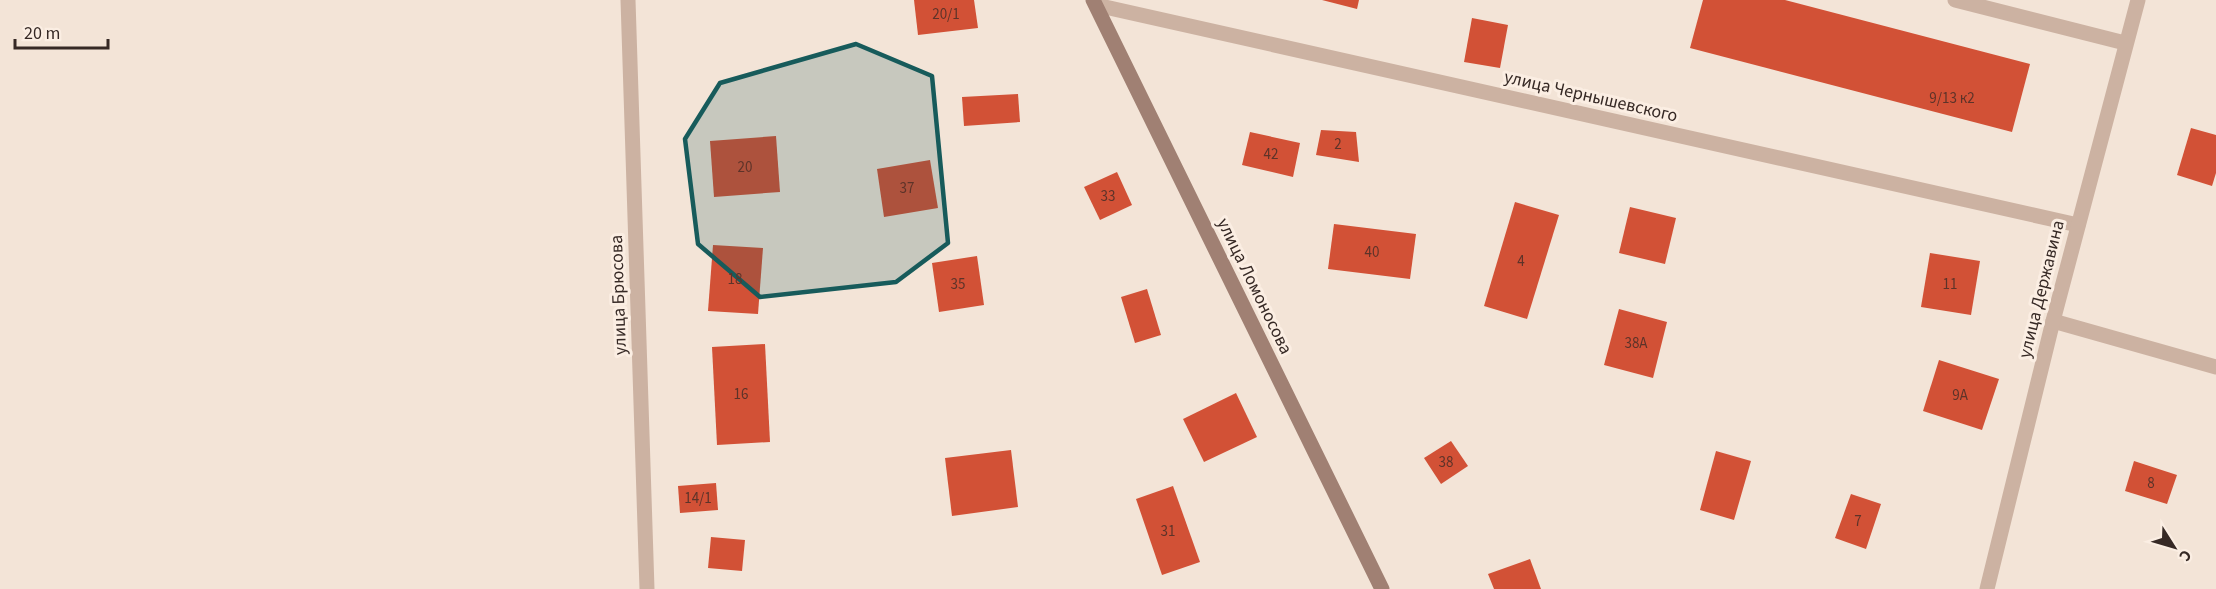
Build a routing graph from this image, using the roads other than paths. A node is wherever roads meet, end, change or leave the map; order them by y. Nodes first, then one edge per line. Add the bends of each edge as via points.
1 (628, 0) edge
2 (1955, 0) edge
3 (2138, 0) edge
4 (1094, 3) edge
5 (2125, 43) junction
6 (2078, 225) junction
7 (2052, 321) junction
8 (2216, 367) edge
9 (647, 589) edge
10 (1382, 589) edge
11 (1987, 589) edge

1 - 9 street, улица Брюсова
2 - 5 street
3 - 5 street, улица Державина
4 - 6 street, улица Чернышевского
4 - 10 street, улица Ломоносова
5 - 6 street, улица Державина
6 - 7 street, улица Державина
7 - 8 street
7 - 11 street, улица Державина

